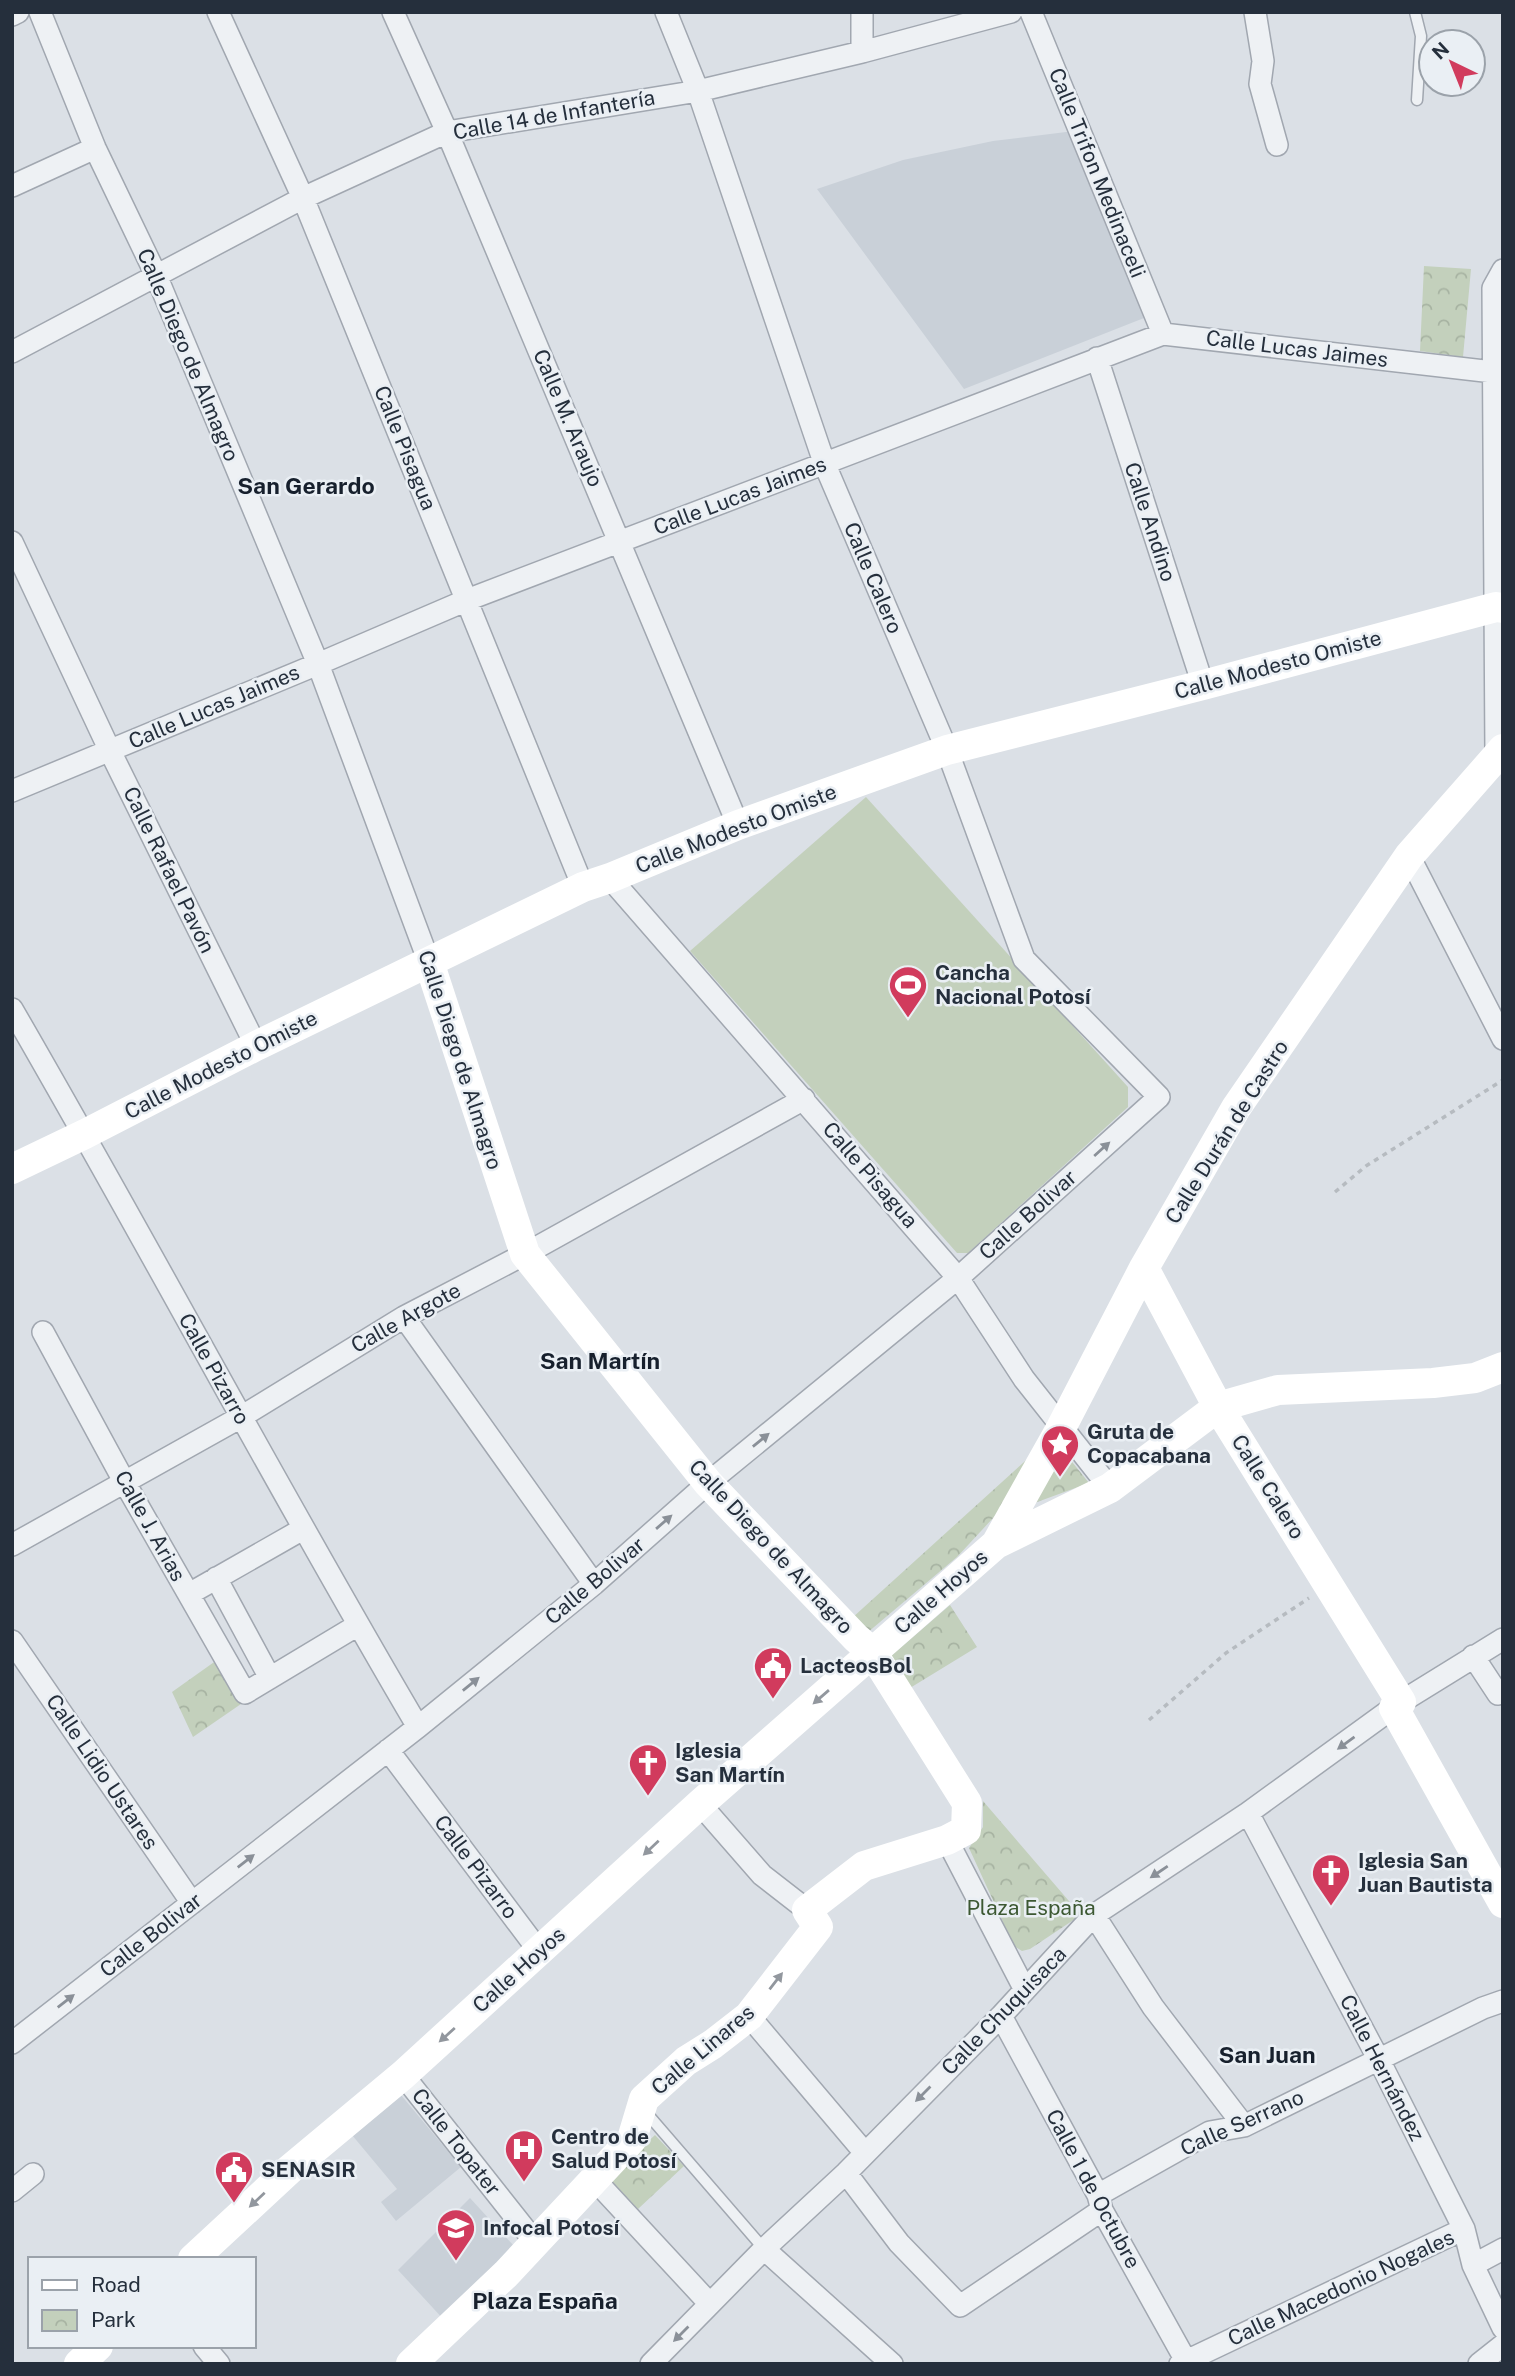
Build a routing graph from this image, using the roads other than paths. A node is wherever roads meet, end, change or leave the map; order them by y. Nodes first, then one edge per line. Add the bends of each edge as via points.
1 (18, 12) edge
2 (40, 12) edge
3 (218, 12) edge
4 (393, 12) edge
5 (666, 12) edge
6 (862, 12) edge
7 (1011, 12) edge
8 (1031, 12) edge
9 (1255, 12) edge
10 (1415, 12) edge
11 (12, 15) edge
12 (862, 52) junction
13 (698, 91) junction
14 (1417, 100) dead end
15 (447, 132) junction
16 (1277, 145) dead end
17 (95, 148) junction
18 (12, 186) edge
19 (303, 198) junction
20 (1503, 270) edge
21 (156, 275) junction
22 (1163, 334) junction
23 (1498, 334) edge
24 (12, 352) edge
25 (1097, 358) junction
26 (1493, 372) junction
27 (825, 464) junction
28 (12, 542) edge
29 (620, 542) junction
30 (467, 600) junction
31 (1499, 607) edge
32 (318, 664) junction
33 (1203, 685) junction
34 (110, 751) junction
35 (947, 751) junction
36 (1499, 752) edge
37 (12, 791) edge
38 (738, 825) junction
39 (1409, 856) junction
40 (596, 883) junction
41 (429, 961) junction
42 (12, 1009) edge
43 (1503, 1039) edge
44 (256, 1046) junction
45 (1159, 1097) joint
46 (804, 1099) junction
47 (85, 1134) junction
48 (12, 1169) edge
49 (524, 1254) junction
50 (1144, 1268) junction
51 (958, 1278) junction
52 (404, 1317) junction
53 (43, 1332) dead end
54 (1503, 1367) edge
55 (1218, 1407) junction
56 (241, 1417) junction
57 (1061, 1428) junction
58 (125, 1483) junction
59 (708, 1483) junction
60 (1110, 1488) junction
61 (303, 1529) junction
62 (996, 1544) junction
63 (12, 1545) edge
64 (216, 1578) junction
65 (594, 1584) junction
66 (188, 1594) junction
67 (358, 1625) junction
68 (1503, 1639) edge
69 (12, 1641) edge
70 (872, 1652) junction
71 (1473, 1656) junction
72 (270, 1678) junction
73 (1503, 1693) edge
74 (1397, 1705) junction
75 (418, 1727) junction
76 (388, 1750) junction
77 (699, 1804) junction
78 (1248, 1813) junction
79 (947, 1840) junction
80 (192, 1903) junction
81 (1503, 1903) edge
82 (807, 1910) junction
83 (1094, 1915) junction
84 (539, 1951) junction
85 (1025, 1990) junction
86 (1503, 2001) edge
87 (1001, 2016) junction
88 (749, 2017) junction
89 (13, 2040) edge
90 (1379, 2060) junction
91 (403, 2075) junction
92 (643, 2108) junction
93 (1244, 2126) junction
94 (865, 2153) junction
95 (846, 2173) junction
96 (33, 2174) dead end
97 (594, 2179) junction
98 (12, 2191) edge
99 (1100, 2203) junction
100 (1464, 2229) junction
101 (535, 2242) junction
102 (764, 2249) junction
103 (1503, 2249) edge
104 (195, 2257) edge
105 (1473, 2266) junction
106 (710, 2304) junction
107 (1503, 2328) edge
108 (1503, 2345) edge
109 (96, 2348) edge
110 (206, 2348) edge
111 (1183, 2362) edge
112 (79, 2364) edge
113 (219, 2364) edge
114 (411, 2364) edge
115 (651, 2364) edge
116 (892, 2364) edge
117 (1479, 2364) edge

1 - 11 street
2 - 17 street, Calle Diego de Almagro
3 - 19 street, Calle Pisagua
4 - 15 street, Calle M. Araujo
5 - 13 street, Calle Calero
6 - 12 street
7 - 12 street, Calle 14 de Infantería
8 - 22 street, Calle Trifon Medinaceli
9 - 16 street via 1263,61 1260,84
10 - 14 lane via 1421,36
12 - 13 street, Calle 14 de Infantería
13 - 15 street, Calle 14 de Infantería
13 - 27 street, Calle Calero
15 - 19 street, Calle 14 de Infantería
15 - 29 street, Calle M. Araujo
17 - 18 street
17 - 21 street, Calle Diego de Almagro
19 - 21 street, Calle 14 de Infantería
19 - 30 street, Calle Pisagua
20 - 23 street via 1493,288
21 - 24 street, Calle 14 de Infantería
21 - 32 street, Calle Diego de Almagro
22 - 25 street, Calle Lucas Jaimes
22 - 26 street, Calle Lucas Jaimes
23 - 26 street
25 - 27 street, Calle Lucas Jaimes
25 - 33 street, Calle Andino
26 - 31 street
27 - 29 street, Calle Lucas Jaimes
27 - 35 street, Calle Calero
28 - 34 street, Calle Rafael Pavón
29 - 30 street, Calle Lucas Jaimes
29 - 38 street, Calle M. Araujo
30 - 32 street, Calle Lucas Jaimes
30 - 40 street, Calle Pisagua
31 - 33 main road, Calle Modesto Omiste
31 - 36 street
32 - 34 street, Calle Lucas Jaimes
32 - 41 street, Calle Diego de Almagro
33 - 35 main road, Calle Modesto Omiste
34 - 37 street, Calle Lucas Jaimes
34 - 44 street, Calle Rafael Pavón
35 - 38 main road, Calle Modesto Omiste
35 - 45 street, Calle Calero via 1024,959
36 - 39 main road, Calle Durán de Castro
38 - 40 main road, Calle Modesto Omiste
39 - 43 street
39 - 50 main road, Calle Durán de Castro via 1236,1108
40 - 41 main road, Calle Modesto Omiste
40 - 46 street, Calle Pisagua
41 - 44 main road, Calle Modesto Omiste
41 - 49 main road, Calle Diego de Almagro
42 - 47 street, Calle Pizarro
44 - 47 main road, Calle Modesto Omiste
51 -> 45 street, Calle Bolivar
46 - 49 street, Calle Argote
46 - 51 street, Calle Pisagua
47 - 48 main road, Calle Modesto Omiste
47 - 56 street, Calle Pizarro
49 - 52 street, Calle Argote
49 - 59 main road, Calle Diego de Almagro
50 - 55 main road, Calle Calero
50 - 57 main road, Calle Durán de Castro
51 - 57 street, Calle Pisagua
59 -> 51 street, Calle Bolivar
52 - 56 street, Calle Argote
52 - 65 street
53 - 58 street, Calle J. Arias
54 - 55 main road, Calle Hoyos via 1475,1378 1433,1383 1278,1390
55 - 60 main road, Calle Hoyos
55 - 74 main road, Calle Calero
56 - 58 street, Calle Argote
56 - 61 street, Calle Pizarro
57 - 60 street, Calle Pisagua
57 - 62 main road, Calle Durán de Castro
58 - 63 street, Calle Argote
58 - 66 street, Calle J. Arias
65 -> 59 street, Calle Bolivar
59 - 70 main road, Calle Diego de Almagro
60 - 62 main road, Calle Hoyos
61 - 64 street
61 - 67 street, Calle Pizarro
62 - 70 main road, Calle Hoyos
64 - 66 street
64 - 72 street, Calle J. Arias
75 -> 65 street, Calle Bolivar
66 - 72 street, Calle J. Arias via 245,1693
67 - 72 street, Calle J. Arias
67 - 75 street, Calle Pizarro
68 - 71 street, Calle Chuquisaca
69 - 80 street, Calle Lidio Ustares
70 -> 77 main road, Calle Hoyos
70 - 79 main road, Calle Diego de Almagro via 967,1803 966,1830
71 - 73 street via 1498,1695
71 - 74 street, Calle Chuquisaca
74 -> 78 street, Calle Chuquisaca
74 - 81 main road, Calle Calero via 1490,1869
75 - 76 street, Calle Bolivar
80 -> 76 street, Calle Bolivar
76 - 84 street, Calle Pizarro
77 - 82 street via 762,1875
77 -> 84 main road, Calle Hoyos
78 -> 83 street, Calle Chuquisaca
78 - 90 street, Calle Hernández
79 - 82 main road via 864,1866
79 - 85 street
89 -> 80 street, Calle Bolivar
88 -> 82 main road, Calle Linares via 818,1927
83 - 85 street, Calle Chuquisaca
83 - 93 street via 1153,2007
84 -> 91 main road, Calle Hoyos
85 - 87 street, Calle Chuquisaca
86 - 90 street, Calle Serrano
87 -> 94 street, Calle Chuquisaca
87 - 99 street, Calle 1 de Octubre
88 - 92 main road, Calle Linares via 686,2061 644,2099
88 - 94 street
90 - 93 street, Calle Serrano
90 - 100 street, Calle Hernández
91 - 101 street, Calle Topater
91 -> 104 main road, Calle Hoyos via 289,2170
92 - 97 main road, Calle Linares via 632,2139
92 - 102 lane
93 - 99 street, Calle Serrano via 1210,2132
94 - 95 street, Calle Chuquisaca
95 - 99 street, Calle Serrano via 899,2242 960,2306
95 - 102 street, Calle Chuquisaca
96 - 98 street
97 - 101 main road, Calle Linares
97 - 106 street
99 - 111 street, Calle 1 de Octubre
100 - 105 street, Calle Hernández
100 - 111 street, Calle Macedonio Nogales
101 - 114 main road, Calle Linares
102 - 106 street, Calle Chuquisaca
102 - 116 street
103 - 105 street
105 - 107 street, Calle Hernández
106 -> 115 street, Calle Chuquisaca
108 - 117 street
109 - 112 main road
110 - 113 street

